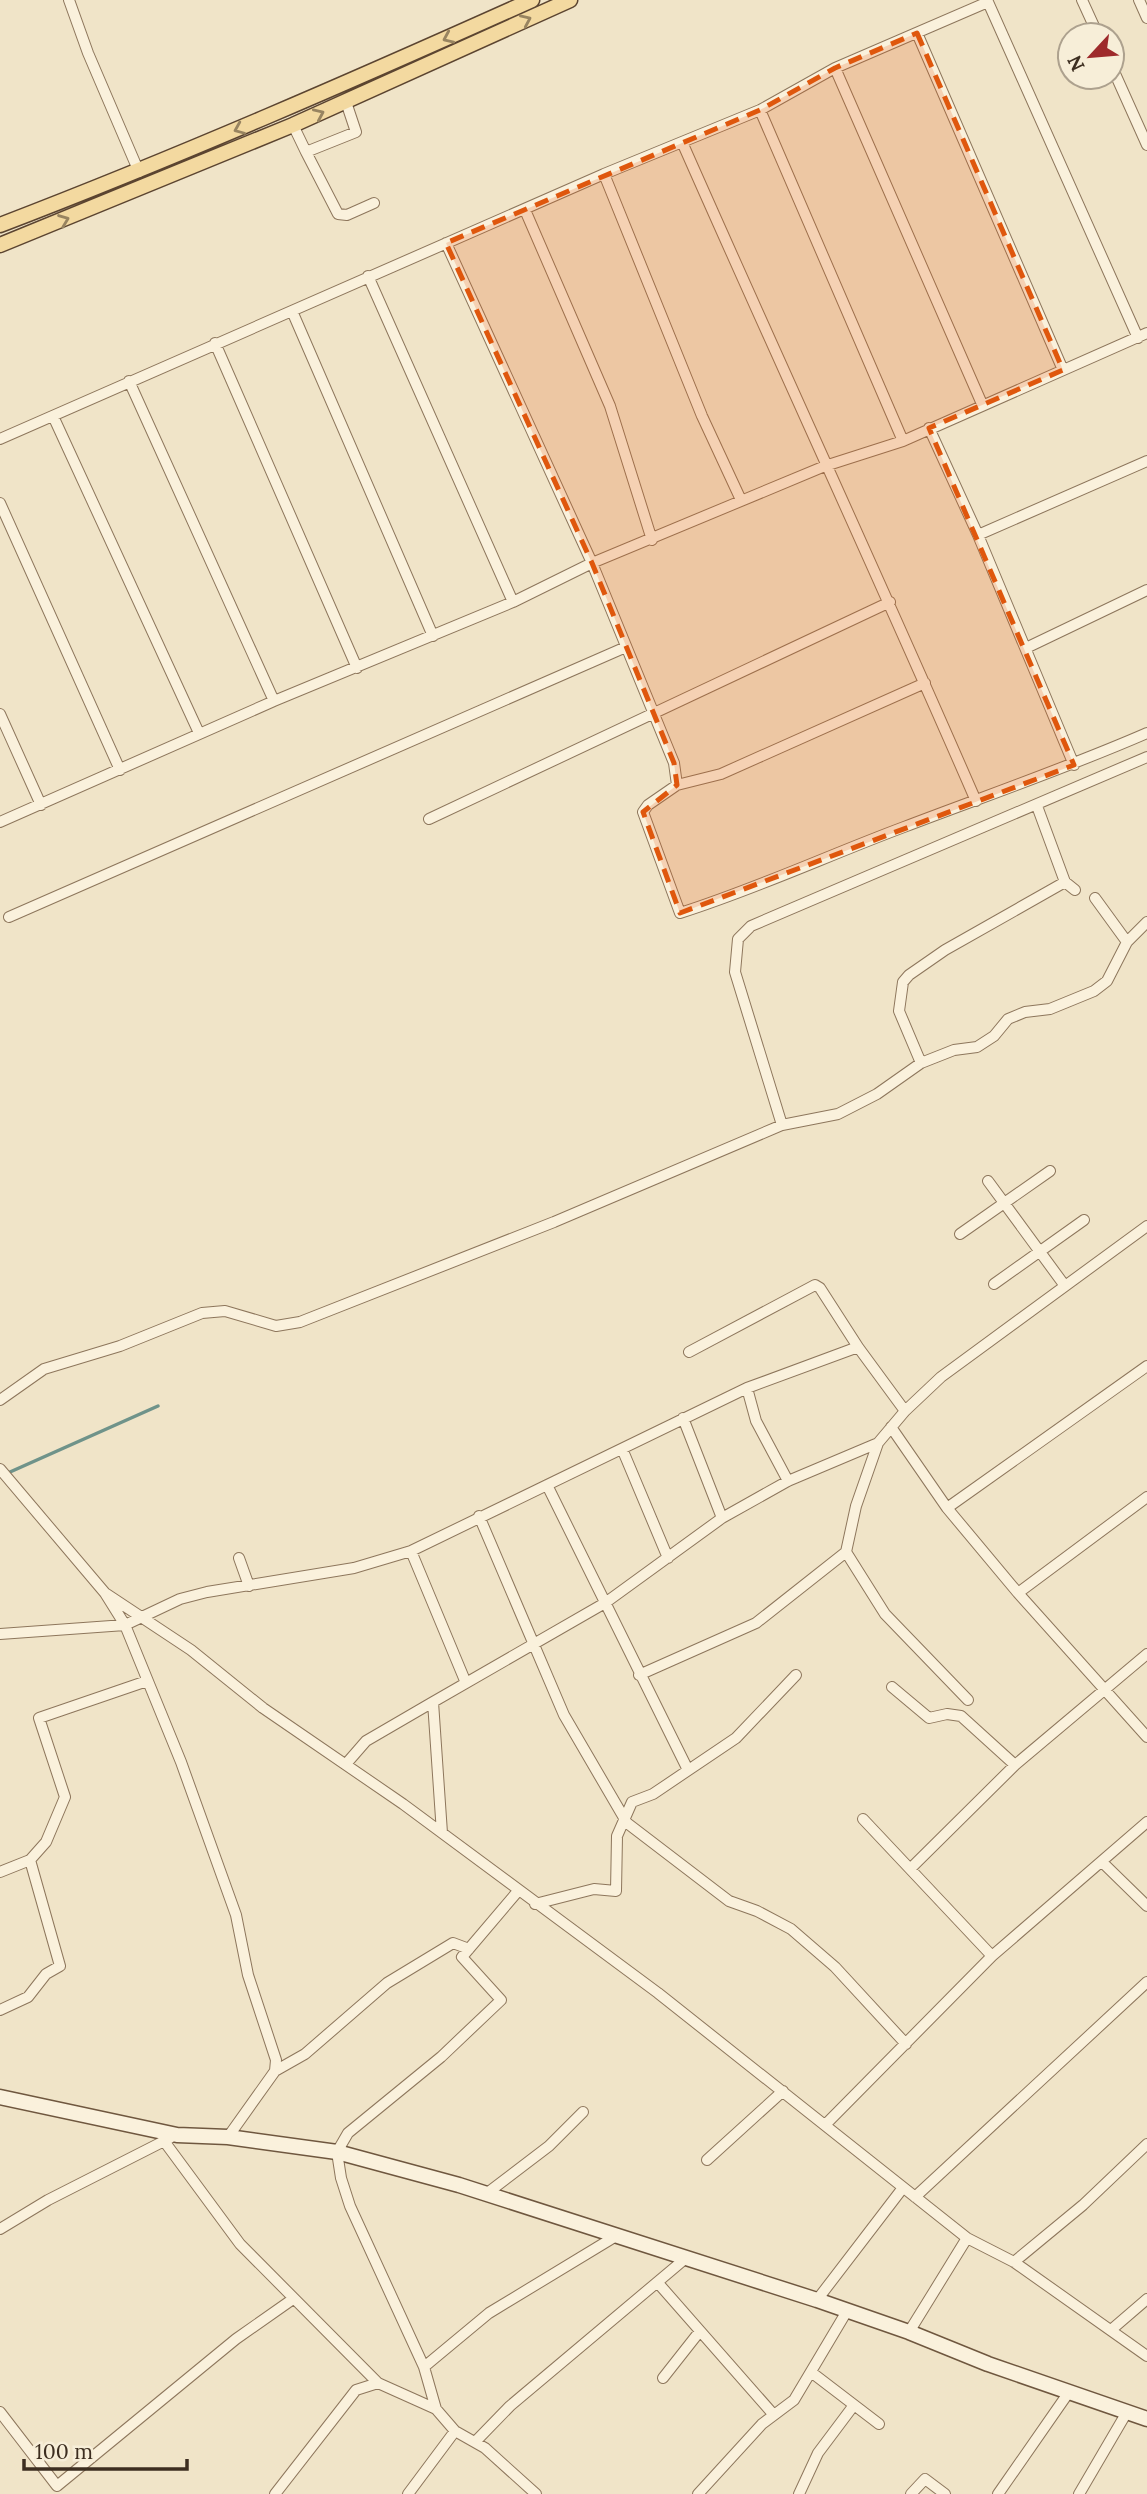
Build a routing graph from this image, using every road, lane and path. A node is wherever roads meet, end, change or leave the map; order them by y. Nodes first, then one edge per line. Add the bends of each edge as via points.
1 (69, 0) edge
2 (532, 0) edge
3 (570, 0) edge
4 (1082, 0) edge
5 (1139, 0) edge
6 (1147, 18) edge
7 (1092, 21) edge
8 (917, 33) junction
9 (835, 68) junction
10 (1123, 91) edge
11 (346, 102) junction
12 (760, 110) junction
13 (293, 125) junction
14 (682, 142) junction
15 (1147, 145) edge
16 (306, 152) junction
17 (139, 172) junction
18 (604, 174) junction
19 (374, 203) dead end
20 (525, 210) junction
21 (0, 225) edge
22 (446, 243) junction
23 (0, 245) edge
24 (368, 276) junction
25 (292, 311) junction
26 (1142, 336) edge
27 (215, 343) junction
28 (1063, 370) junction
29 (129, 381) junction
30 (982, 404) junction
31 (53, 416) junction
32 (929, 428) junction
33 (0, 439) edge
34 (903, 440) junction
35 (1147, 461) edge
36 (825, 466) junction
37 (741, 500) junction
38 (0, 503) edge
39 (978, 536) junction
40 (652, 540) junction
41 (592, 563) junction
42 (1147, 590) edge
43 (513, 602) junction
44 (890, 602) junction
45 (433, 636) junction
46 (626, 647) junction
47 (1026, 648) junction
48 (357, 668) junction
49 (925, 684) junction
50 (274, 701) junction
51 (0, 714) edge
52 (654, 715) junction
53 (199, 733) junction
54 (1147, 733) edge
55 (1147, 757) edge
56 (1074, 765) junction
57 (120, 770) junction
58 (677, 785) junction
59 (976, 801) junction
60 (41, 805) junction
61 (1037, 806) junction
62 (429, 819) dead end
63 (0, 822) edge
64 (1065, 882) junction
65 (1075, 890) dead end
66 (1095, 898) dead end
67 (9, 917) dead end
68 (1147, 922) edge
69 (1127, 942) junction
70 (921, 1063) junction
71 (782, 1125) junction
72 (1050, 1171) dead end
73 (988, 1181) dead end
74 (1005, 1204) junction
75 (1084, 1220) dead end
76 (1147, 1226) edge
77 (960, 1234) dead end
78 (1040, 1251) junction
79 (994, 1284) dead end
80 (1065, 1286) junction
81 (858, 1347) junction
82 (689, 1352) dead end
83 (1147, 1366) edge
84 (747, 1388) junction
85 (0, 1400) edge
86 (905, 1411) junction
87 (683, 1418) junction
88 (891, 1427) junction
89 (878, 1443) junction
90 (622, 1451) junction
91 (0, 1468) edge
92 (788, 1481) junction
93 (547, 1485) junction
94 (1147, 1497) edge
95 (947, 1508) junction
96 (478, 1516) junction
97 (722, 1518) junction
98 (411, 1551) junction
99 (846, 1552) junction
100 (239, 1558) dead end
101 (668, 1558) junction
102 (249, 1586) junction
103 (105, 1592) junction
104 (1018, 1593) junction
105 (605, 1604) junction
106 (145, 1617) junction
107 (125, 1625) junction
108 (0, 1634) edge
109 (534, 1644) junction
110 (1147, 1654) edge
111 (639, 1675) junction
112 (796, 1675) dead end
113 (147, 1681) junction
114 (466, 1683) junction
115 (891, 1687) dead end
116 (1105, 1688) junction
117 (968, 1700) dead end
118 (433, 1702) junction
119 (1147, 1737) edge
120 (346, 1764) junction
121 (1015, 1765) junction
122 (687, 1768) junction
123 (624, 1819) junction
124 (863, 1819) dead end
125 (1147, 1822) edge
126 (442, 1833) junction
127 (30, 1860) junction
128 (1102, 1862) junction
129 (911, 1868) junction
130 (0, 1872) edge
131 (518, 1891) junction
132 (535, 1903) junction
133 (1147, 1906) edge
134 (469, 1949) junction
135 (992, 1956) junction
136 (1147, 1982) edge
137 (0, 2010) edge
138 (906, 2044) junction
139 (275, 2071) junction
140 (783, 2091) junction
141 (0, 2097) edge
142 (583, 2112) dead end
143 (826, 2124) junction
144 (228, 2137) junction
145 (171, 2138) junction
146 (1147, 2144) edge
147 (337, 2152) junction
148 (707, 2160) dead end
149 (902, 2189) junction
150 (486, 2194) junction
151 (915, 2197) junction
152 (0, 2229) edge
153 (615, 2236) junction
154 (967, 2238) junction
155 (686, 2258) junction
156 (1014, 2262) junction
157 (658, 2283) junction
158 (293, 2299) junction
159 (1147, 2299) edge
160 (817, 2301) junction
161 (847, 2311) junction
162 (1111, 2330) junction
163 (700, 2331) junction
164 (909, 2332) junction
165 (1147, 2356) edge
166 (424, 2367) junction
167 (811, 2372) junction
168 (663, 2378) dead end
169 (378, 2383) junction
170 (1069, 2392) junction
171 (854, 2404) junction
172 (436, 2409) junction
173 (0, 2412) edge
174 (1127, 2412) junction
175 (773, 2414) junction
176 (1147, 2419) edge
177 (879, 2424) dead end
178 (455, 2431) junction
179 (476, 2441) junction
180 (275, 2494) edge
181 (408, 2494) edge
182 (536, 2494) edge
183 (698, 2494) edge
184 (799, 2494) edge
185 (911, 2494) edge
186 (945, 2494) edge
187 (998, 2494) edge
188 (1079, 2494) edge

1 - 17 street
2 -> 17 main road
11 -> 3 main road
4 - 7 street
5 - 6 street
8 - 9 street
8 - 26 street via 988,2
8 - 28 street
9 - 12 street
9 - 30 street
10 - 15 street
13 -> 11 main road
11 - 16 street via 356,132
12 - 14 street
12 - 34 street
13 - 16 street
23 -> 13 main road
14 - 18 street
14 - 36 street
16 - 19 street via 338,214 347,215
17 - 21 main road
18 - 20 street
18 - 37 street
20 - 22 street
20 - 40 street via 610,406
22 - 24 street
22 - 41 street
24 - 25 street
24 - 43 street
25 - 27 street
25 - 45 street
26 - 28 street
27 - 29 street
27 - 48 street
28 - 30 street
29 - 31 street
29 - 50 street
30 - 32 street
31 - 33 street
31 - 53 street
32 - 34 street
32 - 39 street
34 - 36 street
35 - 39 street
36 - 37 street
36 - 44 street
37 - 40 street
38 - 57 street
39 - 47 street
40 - 41 street
41 - 43 street
41 - 46 street
42 - 47 street
43 - 45 street
44 - 49 street
44 - 52 street
45 - 48 street
46 - 52 street
46 - 67 street
47 - 56 street
48 - 50 street
49 - 58 street via 721,774
49 - 59 street
50 - 53 street
51 - 60 street
52 - 58 street via 674,763
52 - 62 street
53 - 57 street
54 - 56 street
55 - 61 street
56 - 59 street
57 - 60 street
58 - 59 street via 643,813 680,913
60 - 63 street
61 - 64 street
61 - 71 street via 751,926 738,939 735,972
64 - 65 street
64 - 70 street via 945,950 903,982 899,1011
66 - 69 street
68 - 69 street
69 - 70 street via 1107,981 1085,996 1007,1019 994,1036 977,1047 943,1053
70 - 71 street via 838,1114
71 - 85 street via 554,1222 300,1322 276,1326 225,1311 202,1313 120,1346 44,1369
72 - 74 street
73 - 74 street
74 - 77 street
74 - 78 street
75 - 78 street
76 - 80 street
78 - 79 street
78 - 80 street
80 - 86 street via 941,1377
81 - 82 street via 814,1285
81 - 84 street
81 - 86 street
83 - 95 street
84 - 87 street
84 - 92 street via 757,1420
86 - 88 street
87 - 90 street
87 - 97 street
88 - 89 street
88 - 95 street
89 - 92 street
89 - 99 street via 859,1495
90 - 93 street
90 - 101 street
91 - 103 street
92 - 97 street
93 - 96 street
93 - 105 street
94 - 104 street
95 - 104 street
96 - 98 street
96 - 109 street
97 - 101 street
98 - 102 street via 354,1568
98 - 114 street
99 - 111 street via 756,1623
99 - 117 street via 885,1614
100 - 102 street
101 - 105 street
102 - 106 street via 206,1592
103 - 106 street
103 - 107 street
104 - 116 street
105 - 109 street
105 - 111 street
106 - 107 street
106 - 120 street
107 - 108 street
107 - 113 street
109 - 114 street
109 - 123 street via 564,1715
110 - 116 street
111 - 122 street
112 - 122 street via 736,1738
113 - 127 street via 38,1718 65,1797 46,1842
113 - 139 street via 236,1915 248,1975 276,2060
114 - 118 street
115 - 121 street via 929,1718 961,1716
116 - 119 street
116 - 121 street
118 - 120 street via 366,1741
118 - 126 street
120 - 126 street
121 - 129 street
122 - 123 street via 653,1794 632,1802
123 - 132 street via 617,1836 616,1891 594,1889
123 - 138 street via 729,1901 791,1929 835,1967
124 - 129 street
125 - 128 street
126 - 131 street
127 - 130 street
127 - 137 street via 61,1966 46,1974 28,1997
128 - 133 street
128 - 135 street
129 - 135 street
131 - 132 street
131 - 134 street
132 - 140 street
134 - 139 street via 453,1943 387,1983 305,2054
134 - 147 street via 462,1957 501,2000 441,2057 348,2133
135 - 138 street
136 - 151 street
138 - 143 street
139 - 144 street
140 - 143 street
140 - 148 street
141 - 145 street
142 - 150 street via 549,2146
143 - 149 street
144 - 145 street
144 - 147 street
145 - 152 street
145 - 158 street via 240,2245
146 - 156 street
147 - 150 street
147 - 166 street via 350,2206
149 - 151 street
149 - 160 street
150 - 153 street
151 - 154 street
153 - 155 street
153 - 166 street via 489,2313
154 - 156 street
154 - 164 street
155 - 157 street
155 - 160 street
156 - 162 street
157 - 163 street
157 - 179 street via 510,2406
158 - 169 street
158 - 173 street via 236,2339 57,2486
159 - 162 street
160 - 161 street
161 - 164 street
161 - 167 street
162 - 165 street
163 - 168 street
163 - 175 street
164 - 170 street
166 - 172 street
167 - 171 street
167 - 175 street via 789,2406
169 - 172 street
169 - 180 street via 356,2390
170 - 174 street
170 - 187 street
171 - 177 street
171 - 184 street via 818,2453
172 - 178 street
174 - 176 street
174 - 188 street
175 - 183 street
178 - 179 street
178 - 181 street
179 - 182 street
185 - 186 street via 925,2479

